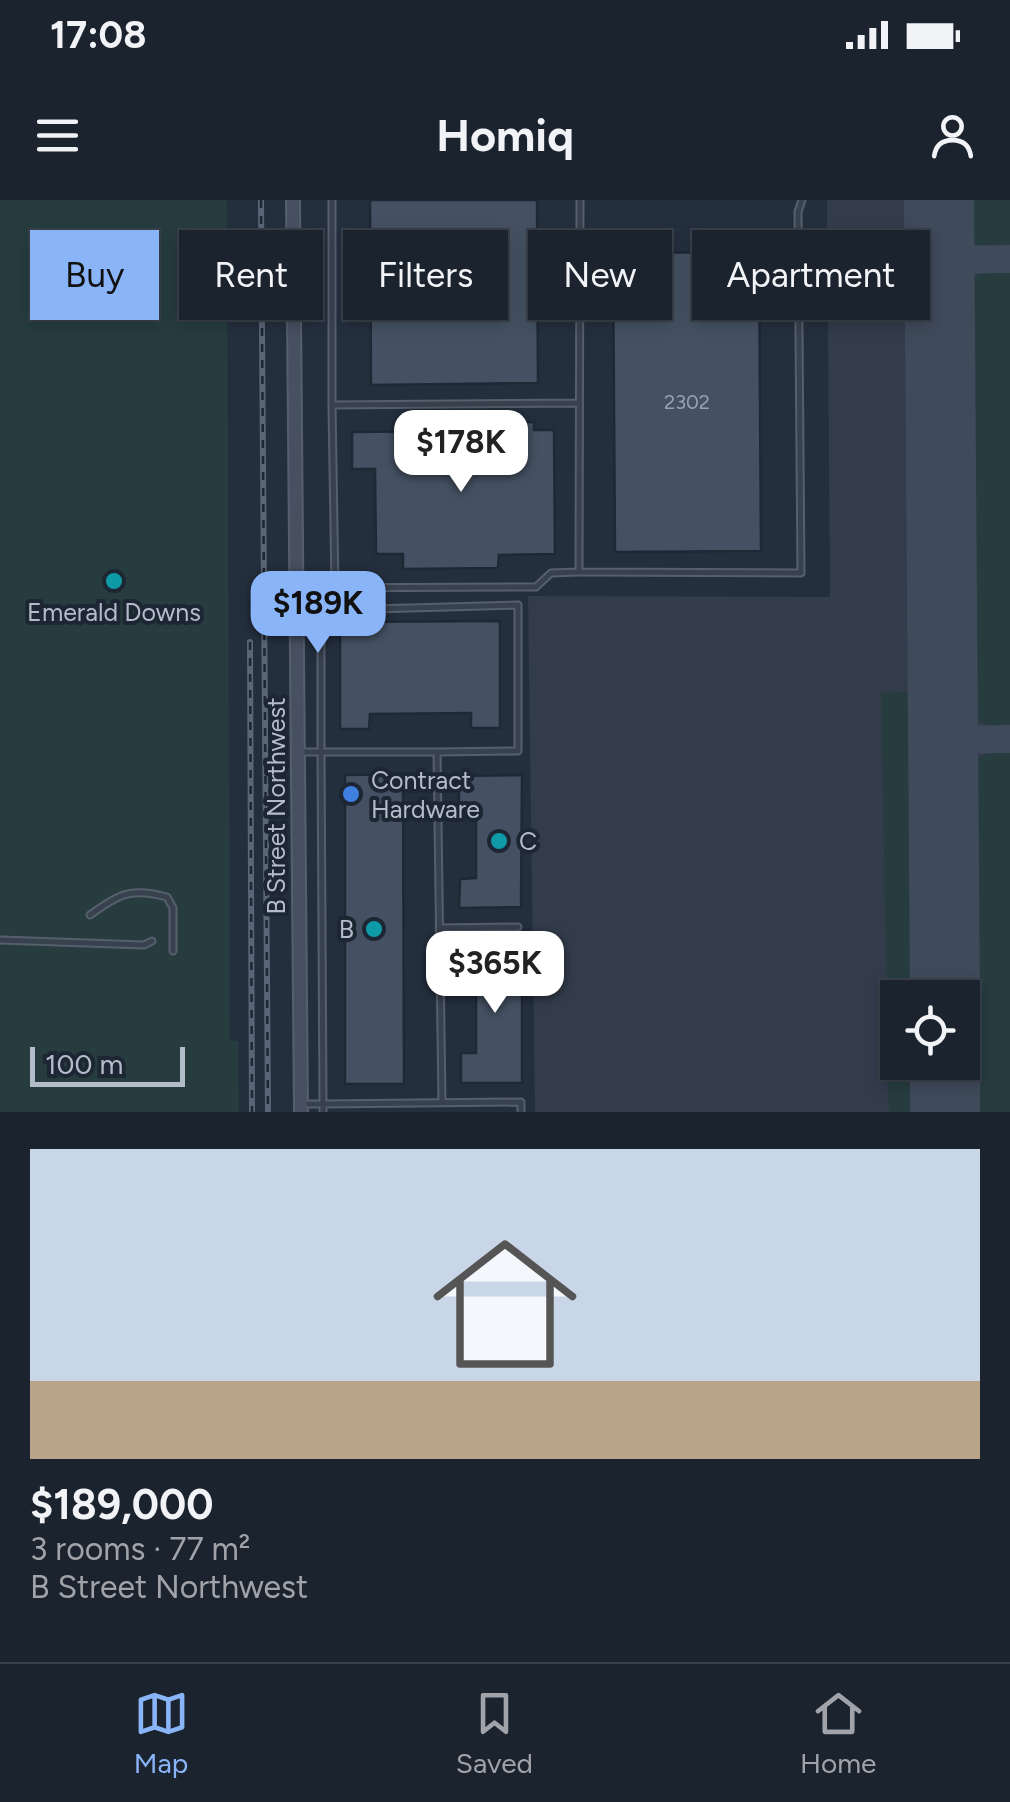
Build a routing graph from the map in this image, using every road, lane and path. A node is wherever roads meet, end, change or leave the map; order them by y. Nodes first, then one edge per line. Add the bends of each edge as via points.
1 (293, 200) edge
2 (332, 200) edge
3 (580, 200) edge
4 (802, 200) edge
5 (580, 403) junction
6 (332, 405) junction
7 (579, 572) junction
8 (296, 588) junction
9 (335, 588) junction
10 (321, 610) junction
11 (296, 611) junction
12 (298, 752) junction
13 (322, 752) junction
14 (437, 752) junction
15 (90, 915) dead end
16 (440, 928) junction
17 (518, 928) dead end
18 (0, 940) edge
19 (152, 941) dead end
20 (173, 951) dead end
21 (442, 1102) junction
22 (301, 1108) edge
23 (323, 1108) edge
24 (521, 1112) edge

1 - 8 street, B Street Northwest
2 - 6 lane
3 - 5 lane
4 - 7 lane via 801,573
5 - 6 lane
5 - 7 lane
6 - 9 lane
7 - 9 lane via 552,573 536,587
8 - 9 lane
8 - 11 street, B Street Northwest
10 - 11 lane
10 - 13 lane
10 - 14 lane via 518,605 518,752
11 - 12 street, B Street Northwest
12 - 13 lane
12 - 22 street, B Street Northwest
13 - 14 lane
13 - 23 lane
14 - 16 lane
15 - 20 lane via 127,892 167,897
16 - 17 lane
16 - 21 lane
18 - 19 lane
21 - 23 lane
21 - 24 lane via 521,1102
22 - 23 lane

